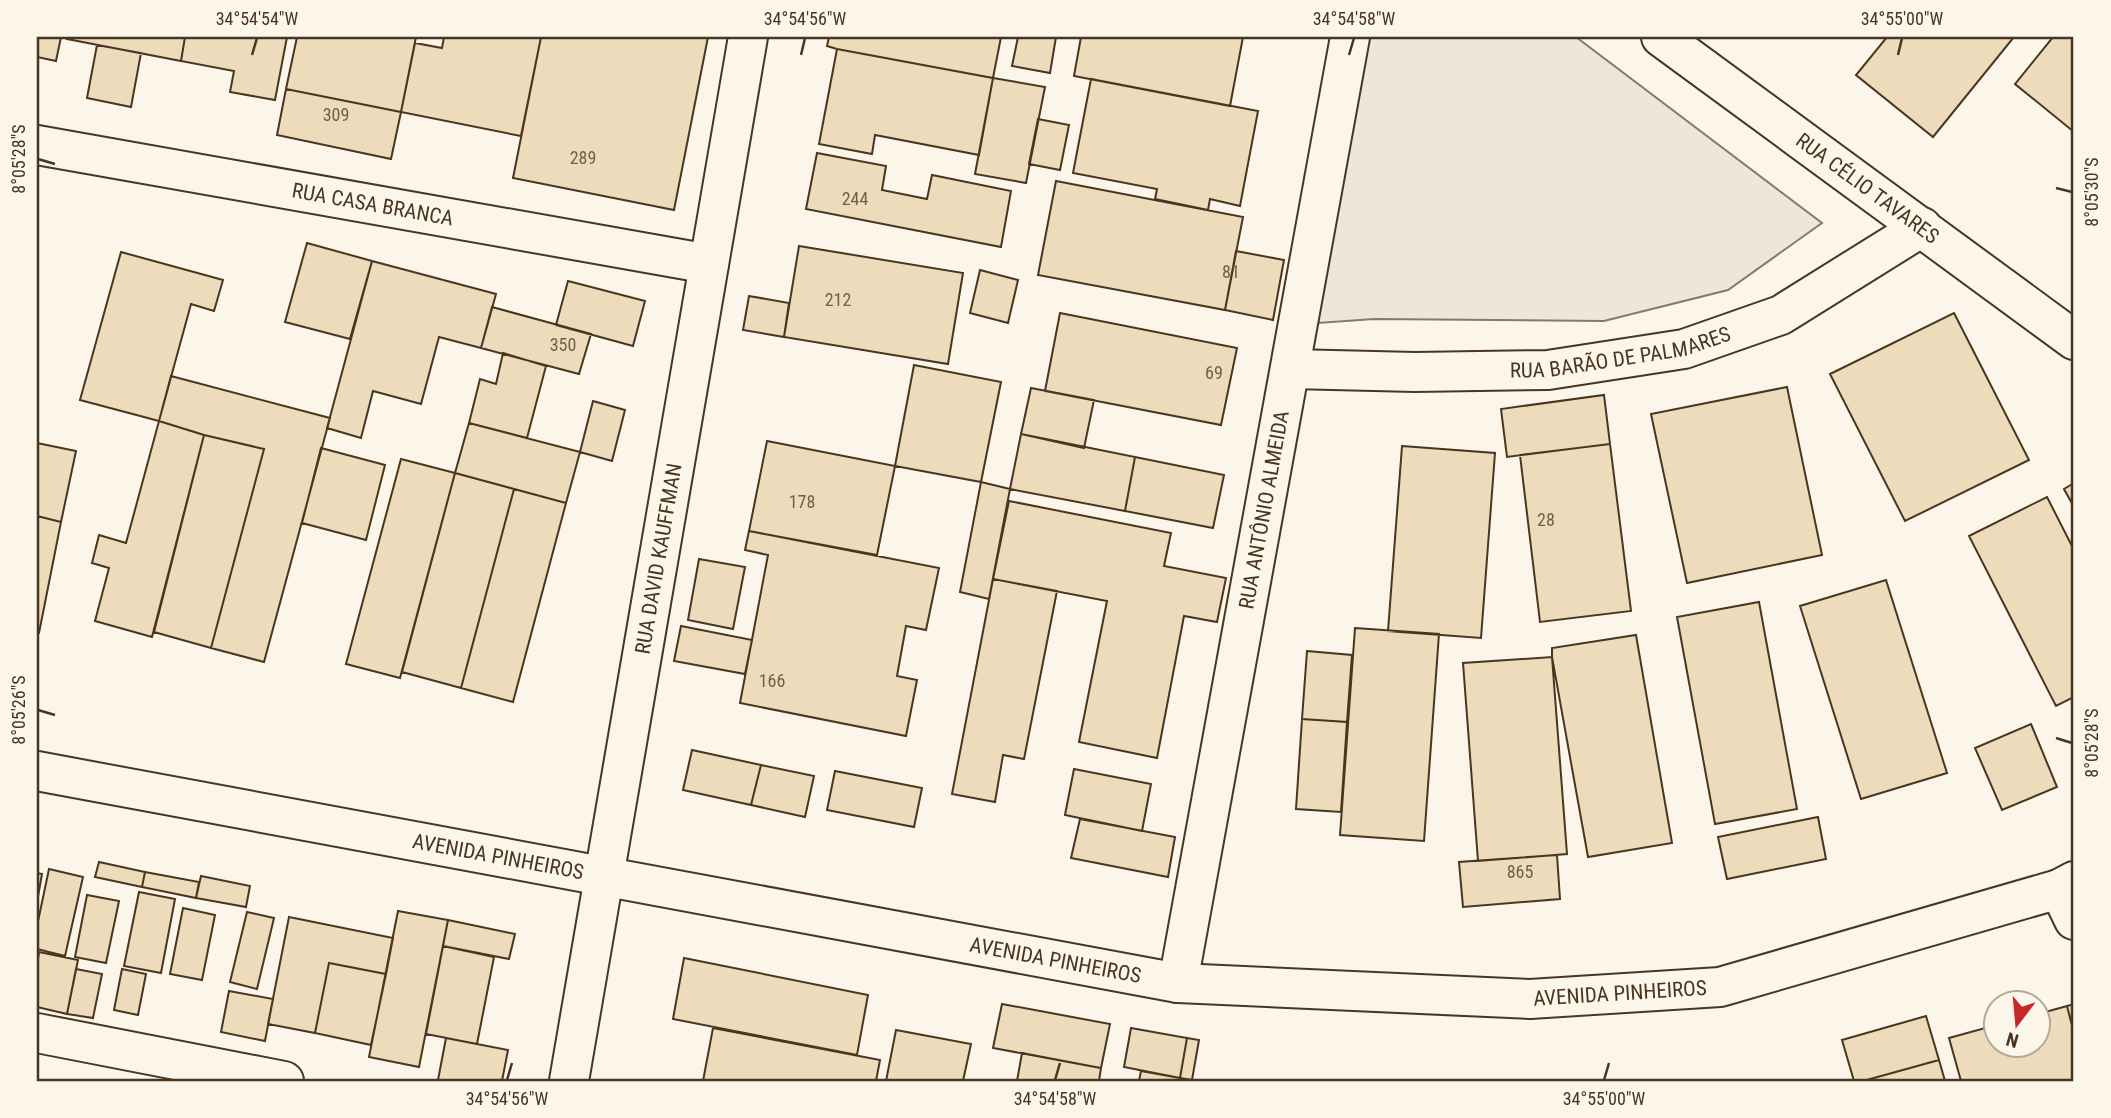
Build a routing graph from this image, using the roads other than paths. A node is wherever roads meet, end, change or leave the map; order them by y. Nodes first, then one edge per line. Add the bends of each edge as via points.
1 (748, 37) edge
2 (1350, 37) edge
3 (1661, 37) edge
4 (37, 145) edge
5 (1922, 227) junction
6 (709, 264) junction
7 (2074, 340) edge
8 (1291, 369) junction
9 (37, 771) edge
10 (603, 877) junction
11 (2069, 897) edge
12 (1178, 983) junction
13 (37, 1033) edge
14 (284, 1081) edge
15 (569, 1081) edge

1 - 6 street, RUA DAVID KAUFFMAN
2 - 8 street, RUA ANTÔNIO ALMEIDA
3 - 5 street, RUA CÉLIO TAVARES
4 - 6 street, RUA CASA BRANCA
5 - 7 street, RUA CÉLIO TAVARES
5 - 8 street, RUA BARÃO DE PALMARES via 1781,315 1684,349 1548,370
6 - 10 street, RUA DAVID KAUFFMAN
8 - 12 street, RUA ANTÔNIO ALMEIDA
9 - 10 street, AVENIDA PINHEIROS
10 - 12 street, AVENIDA PINHEIROS
10 - 15 street, RUA DAVID KAUFFMAN
11 - 12 street, AVENIDA PINHEIROS via 1720,987 1530,999
13 - 14 street

